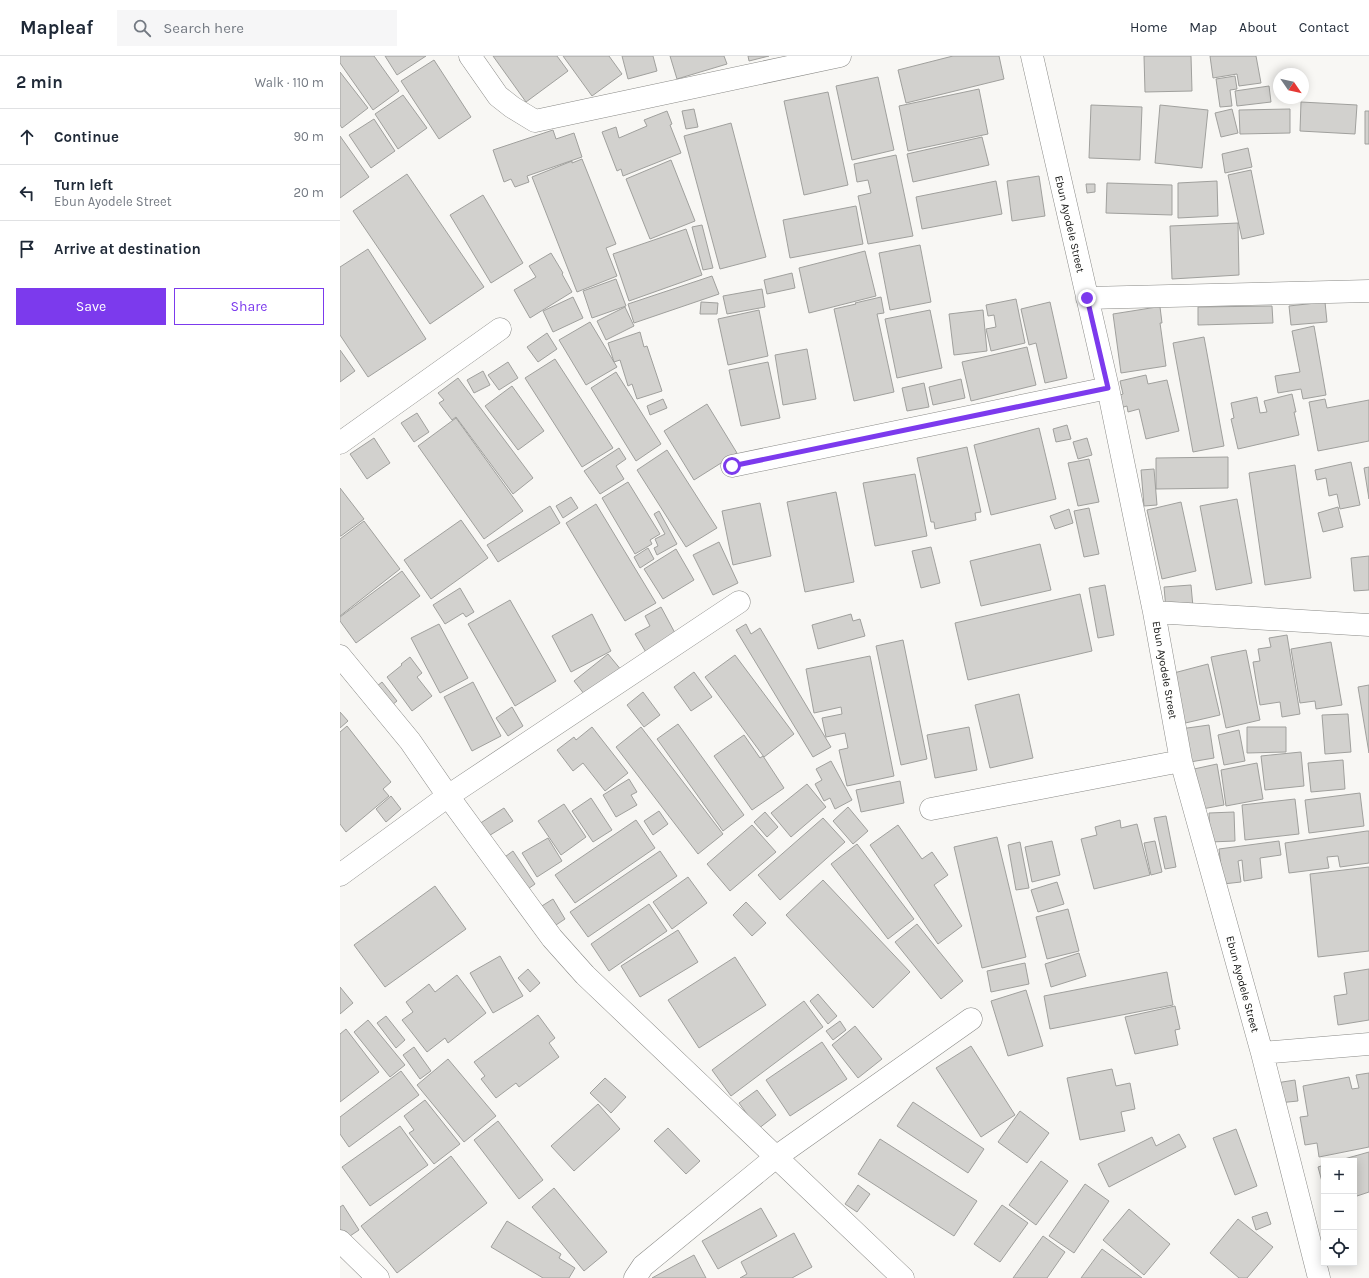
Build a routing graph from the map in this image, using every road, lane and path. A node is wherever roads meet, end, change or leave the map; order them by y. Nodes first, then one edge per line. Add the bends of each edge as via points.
1 (470, 56) edge
2 (840, 56) edge
3 (1032, 56) edge
4 (1369, 291) edge
5 (1087, 298) junction
6 (500, 329) dead end
7 (1108, 388) junction
8 (340, 443) edge
9 (732, 466) dead end
10 (739, 602) dead end
11 (1154, 612) junction
12 (1369, 625) edge
13 (340, 656) edge
14 (1181, 761) junction
15 (448, 796) junction
16 (931, 809) dead end
17 (340, 875) edge
18 (971, 1019) dead end
19 (1369, 1044) edge
20 (1262, 1053) junction
21 (776, 1157) junction
22 (340, 1241) edge
23 (378, 1278) edge
24 (635, 1278) edge
25 (903, 1278) edge
26 (1319, 1278) edge

1 - 2 street via 498,96 535,121
3 - 5 street, Ebun Ayodele Street
4 - 5 street
5 - 7 street, Ebun Ayodele Street
6 - 8 street
7 - 9 street
7 - 11 street, Ebun Ayodele Street
10 - 15 street
11 - 12 street
11 - 14 street, Ebun Ayodele Street
13 - 15 street via 410,741
14 - 16 street
14 - 20 street, Ebun Ayodele Street
15 - 17 street
15 - 21 street via 552,938 585,975
18 - 21 street
19 - 20 street
20 - 26 street, Ebun Ayodele Street
21 - 24 street via 643,1266
21 - 25 street
22 - 23 street

